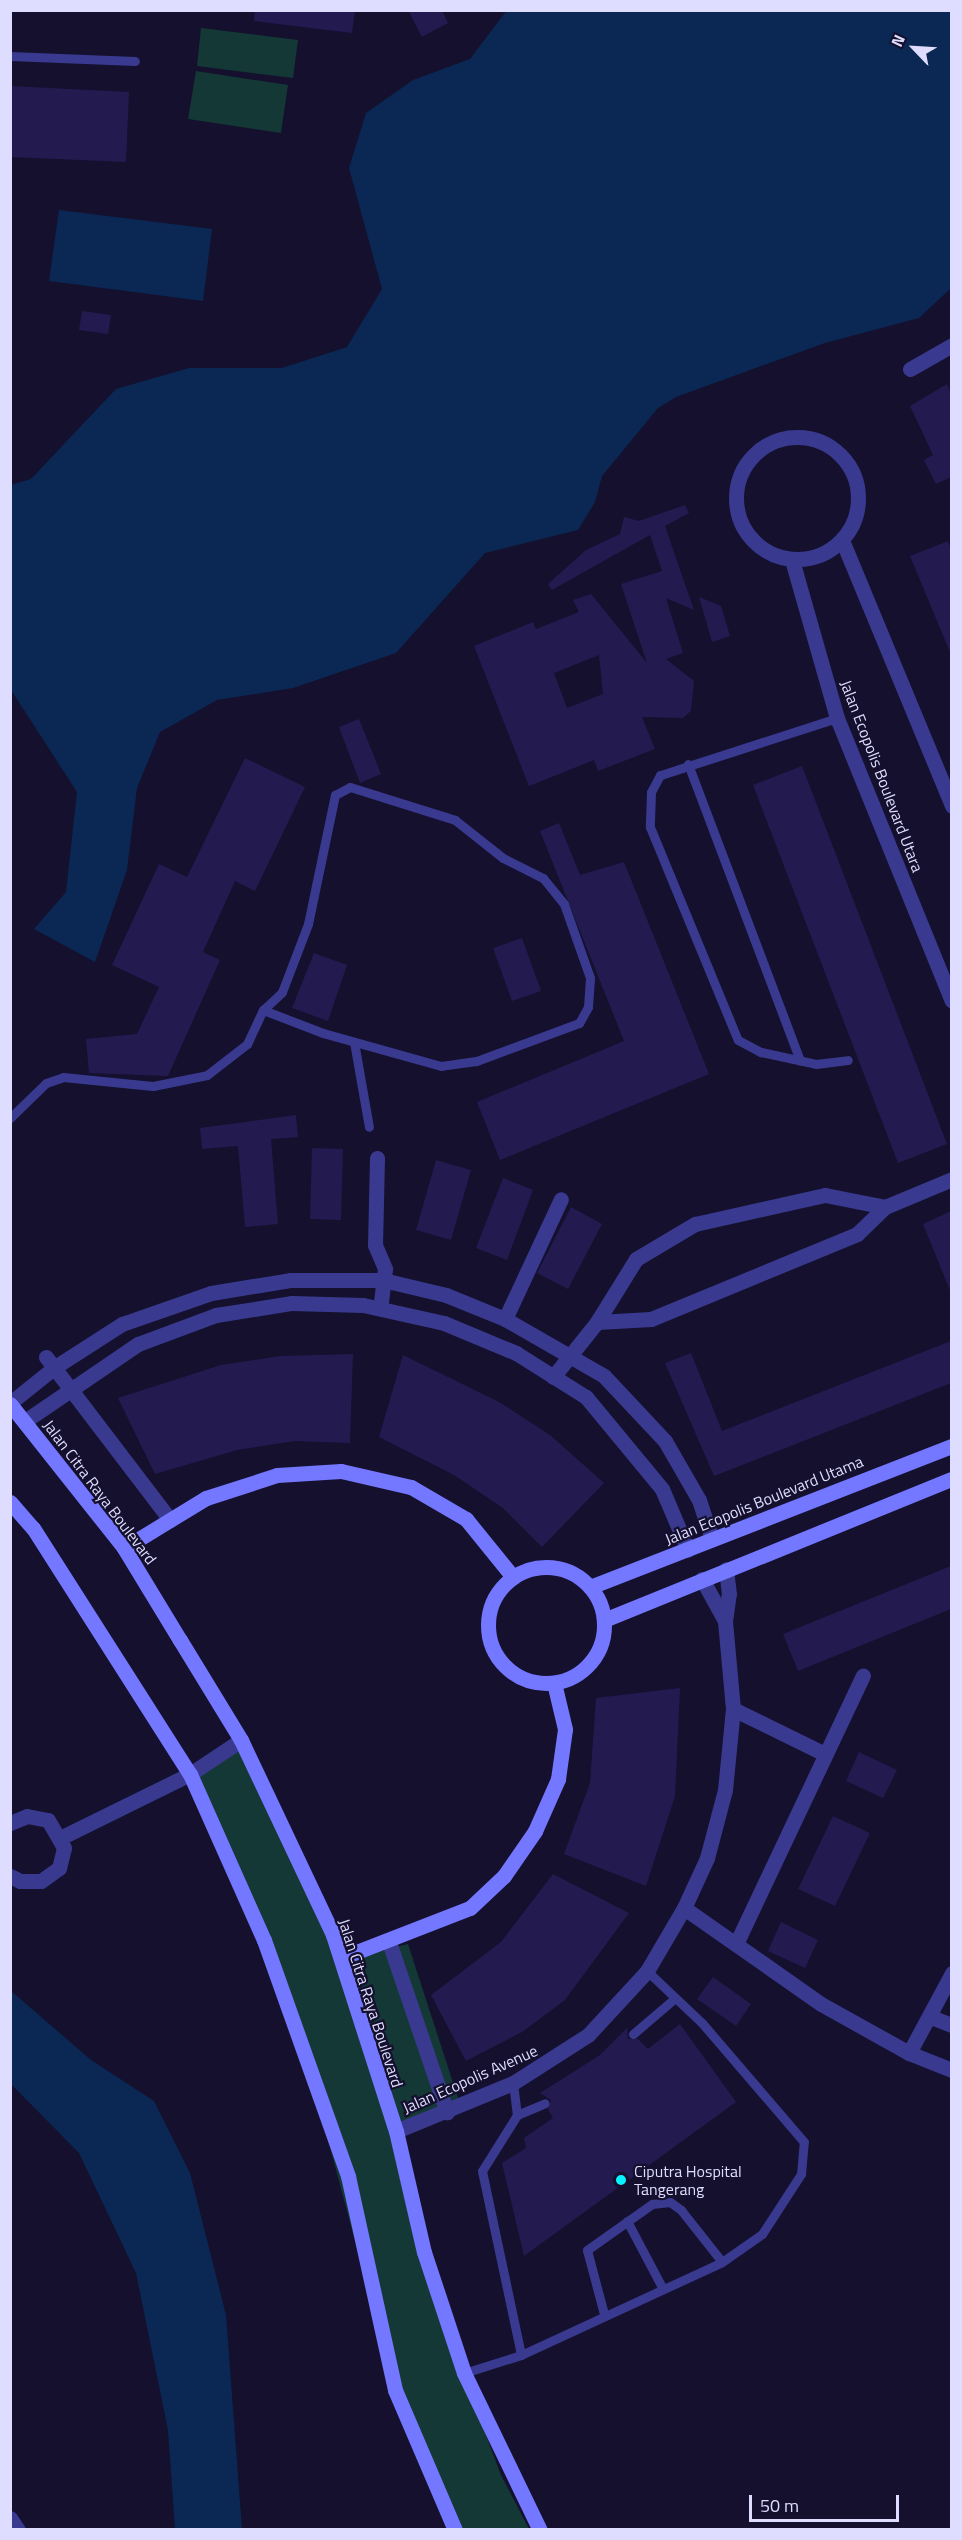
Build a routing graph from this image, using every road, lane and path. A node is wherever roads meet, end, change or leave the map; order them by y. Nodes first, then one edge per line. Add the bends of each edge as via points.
1 (10, 57) edge
2 (135, 61) dead end
3 (951, 345) edge
4 (910, 369) dead end
5 (842, 540) junction
6 (792, 560) junction
7 (837, 718) junction
8 (688, 764) junction
9 (951, 806) edge
10 (951, 1001) edge
11 (263, 1010) junction
12 (354, 1042) junction
13 (848, 1060) dead end
14 (800, 1061) junction
15 (10, 1118) edge
16 (369, 1127) dead end
17 (377, 1158) dead end
18 (951, 1179) edge
19 (561, 1199) dead end
20 (885, 1207) junction
21 (383, 1280) junction
22 (380, 1308) junction
23 (505, 1319) junction
24 (597, 1322) junction
25 (569, 1354) junction
26 (51, 1362) junction
27 (553, 1377) junction
28 (70, 1388) junction
29 (10, 1403) edge
30 (25, 1421) junction
31 (951, 1446) edge
32 (951, 1479) edge
33 (10, 1502) edge
34 (170, 1520) junction
35 (712, 1539) junction
36 (124, 1548) junction
37 (688, 1550) junction
38 (726, 1569) junction
39 (513, 1577) junction
40 (702, 1579) junction
41 (591, 1587) junction
42 (604, 1620) junction
43 (725, 1621) junction
44 (863, 1675) dead end
45 (554, 1683) junction
46 (733, 1709) junction
47 (241, 1740) junction
48 (824, 1753) junction
49 (190, 1774) junction
50 (12, 1818) edge
51 (62, 1837) junction
52 (14, 1883) edge
53 (684, 1908) junction
54 (389, 1942) junction
55 (736, 1944) junction
56 (340, 1958) junction
57 (647, 1971) junction
58 (951, 1973) edge
59 (674, 1999) junction
60 (931, 2018) junction
61 (951, 2025) edge
62 (633, 2034) dead end
63 (909, 2053) junction
64 (951, 2070) edge
65 (513, 2083) junction
66 (545, 2103) dead end
67 (447, 2112) junction
68 (518, 2115) junction
69 (396, 2131) junction
70 (627, 2221) junction
71 (722, 2262) junction
72 (663, 2289) junction
73 (604, 2314) junction
74 (521, 2355) junction
75 (464, 2373) junction
76 (10, 2518) edge
77 (18, 2529) edge
78 (454, 2529) edge
79 (540, 2529) edge

1 - 2 lane
3 - 4 street
5 - 6 street via 819,556
5 - 6 street via 856,514 857,483 843,457 818,440 779,440 761,448 741,471 735,500 743,529 764,551
5 - 9 street
6 - 7 street, Jalan Ecopolis Boulevard Utara
7 - 8 lane
7 - 10 street, Jalan Ecopolis Boulevard Utara
8 - 14 lane
8 - 14 lane via 660,774 651,792 650,827 738,1040 761,1052
11 - 12 lane
11 - 12 lane via 282,992 308,924 335,795 350,787 454,820 503,858 543,878 564,904 590,978 588,1008 579,1023 476,1061 441,1066
11 - 15 lane via 247,1044 207,1075 153,1086 63,1077 46,1083
12 - 16 lane
13 - 14 lane via 816,1064
17 - 21 street via 375,1245 385,1269
18 - 20 street
19 - 23 street
20 - 24 street via 857,1234 651,1319
20 - 24 street via 825,1195 695,1224 636,1259
21 - 22 street
21 - 23 street via 446,1294
21 - 26 street via 290,1280 211,1293 122,1324
22 - 27 street via 444,1323 516,1353
22 - 28 street via 292,1303 216,1315 138,1344
23 - 25 street
24 - 25 street
25 - 27 street
25 - 35 street via 604,1376 665,1441 699,1500
26 - 28 street
26 - 29 street
27 - 37 street via 586,1397 643,1461 676,1513
28 - 30 street
28 - 34 street
29 - 30 main road, Jalan Citra Raya Boulevard
30 - 36 main road, Jalan Citra Raya Boulevard
31 - 35 main road, Jalan Ecopolis Boulevard Utama
32 - 38 main road
33 - 49 main road via 33,1528
34 - 36 main road
34 - 39 main road via 206,1498 277,1475 341,1471 411,1487 466,1519
35 - 37 main road, Jalan Ecopolis Boulevard Utama
36 - 47 main road, Jalan Citra Raya Boulevard
37 - 41 main road, Jalan Ecopolis Boulevard Utama
38 - 40 main road
38 - 43 street
39 - 41 main road via 549,1566 568,1570
39 - 45 main road via 490,1608 492,1646 517,1675
40 - 42 main road
40 - 43 street, Jalan Ecopolis Avenue
41 - 42 main road
42 - 45 main road via 599,1650 588,1666
43 - 46 street, Jalan Ecopolis Avenue
44 - 48 street
45 - 54 main road via 565,1729 558,1779 535,1831 504,1876 470,1908
46 - 48 street
46 - 53 street, Jalan Ecopolis Avenue via 725,1790 707,1858
47 - 49 street
47 - 56 main road, Jalan Citra Raya Boulevard
48 - 55 street
49 - 51 street
49 - 78 main road via 300,2032 348,2176 395,2390
50 - 51 street via 38,1816
51 - 52 street via 58,1868 42,1881
53 - 55 street
53 - 57 street, Jalan Ecopolis Avenue
54 - 56 main road
54 - 67 street
55 - 63 street via 821,2004
56 - 69 main road, Jalan Citra Raya Boulevard
57 - 59 lane
57 - 65 street, Jalan Ecopolis Avenue via 588,2034
58 - 60 street
59 - 62 lane
59 - 71 lane via 702,2024 804,2142 801,2174 789,2199 762,2234
60 - 61 street
60 - 63 street
63 - 64 street
65 - 67 street, Jalan Ecopolis Avenue
65 - 68 lane
66 - 68 lane
67 - 69 street, Jalan Ecopolis Avenue
68 - 74 lane via 482,2171
69 - 75 main road, Jalan Citra Raya Boulevard via 424,2253
70 - 71 lane via 652,2204 670,2202
70 - 72 lane
70 - 73 lane via 601,2237 585,2256
71 - 72 lane
72 - 73 lane
73 - 74 lane
74 - 75 lane
75 - 79 main road, Jalan Citra Raya Boulevard
76 - 77 street

